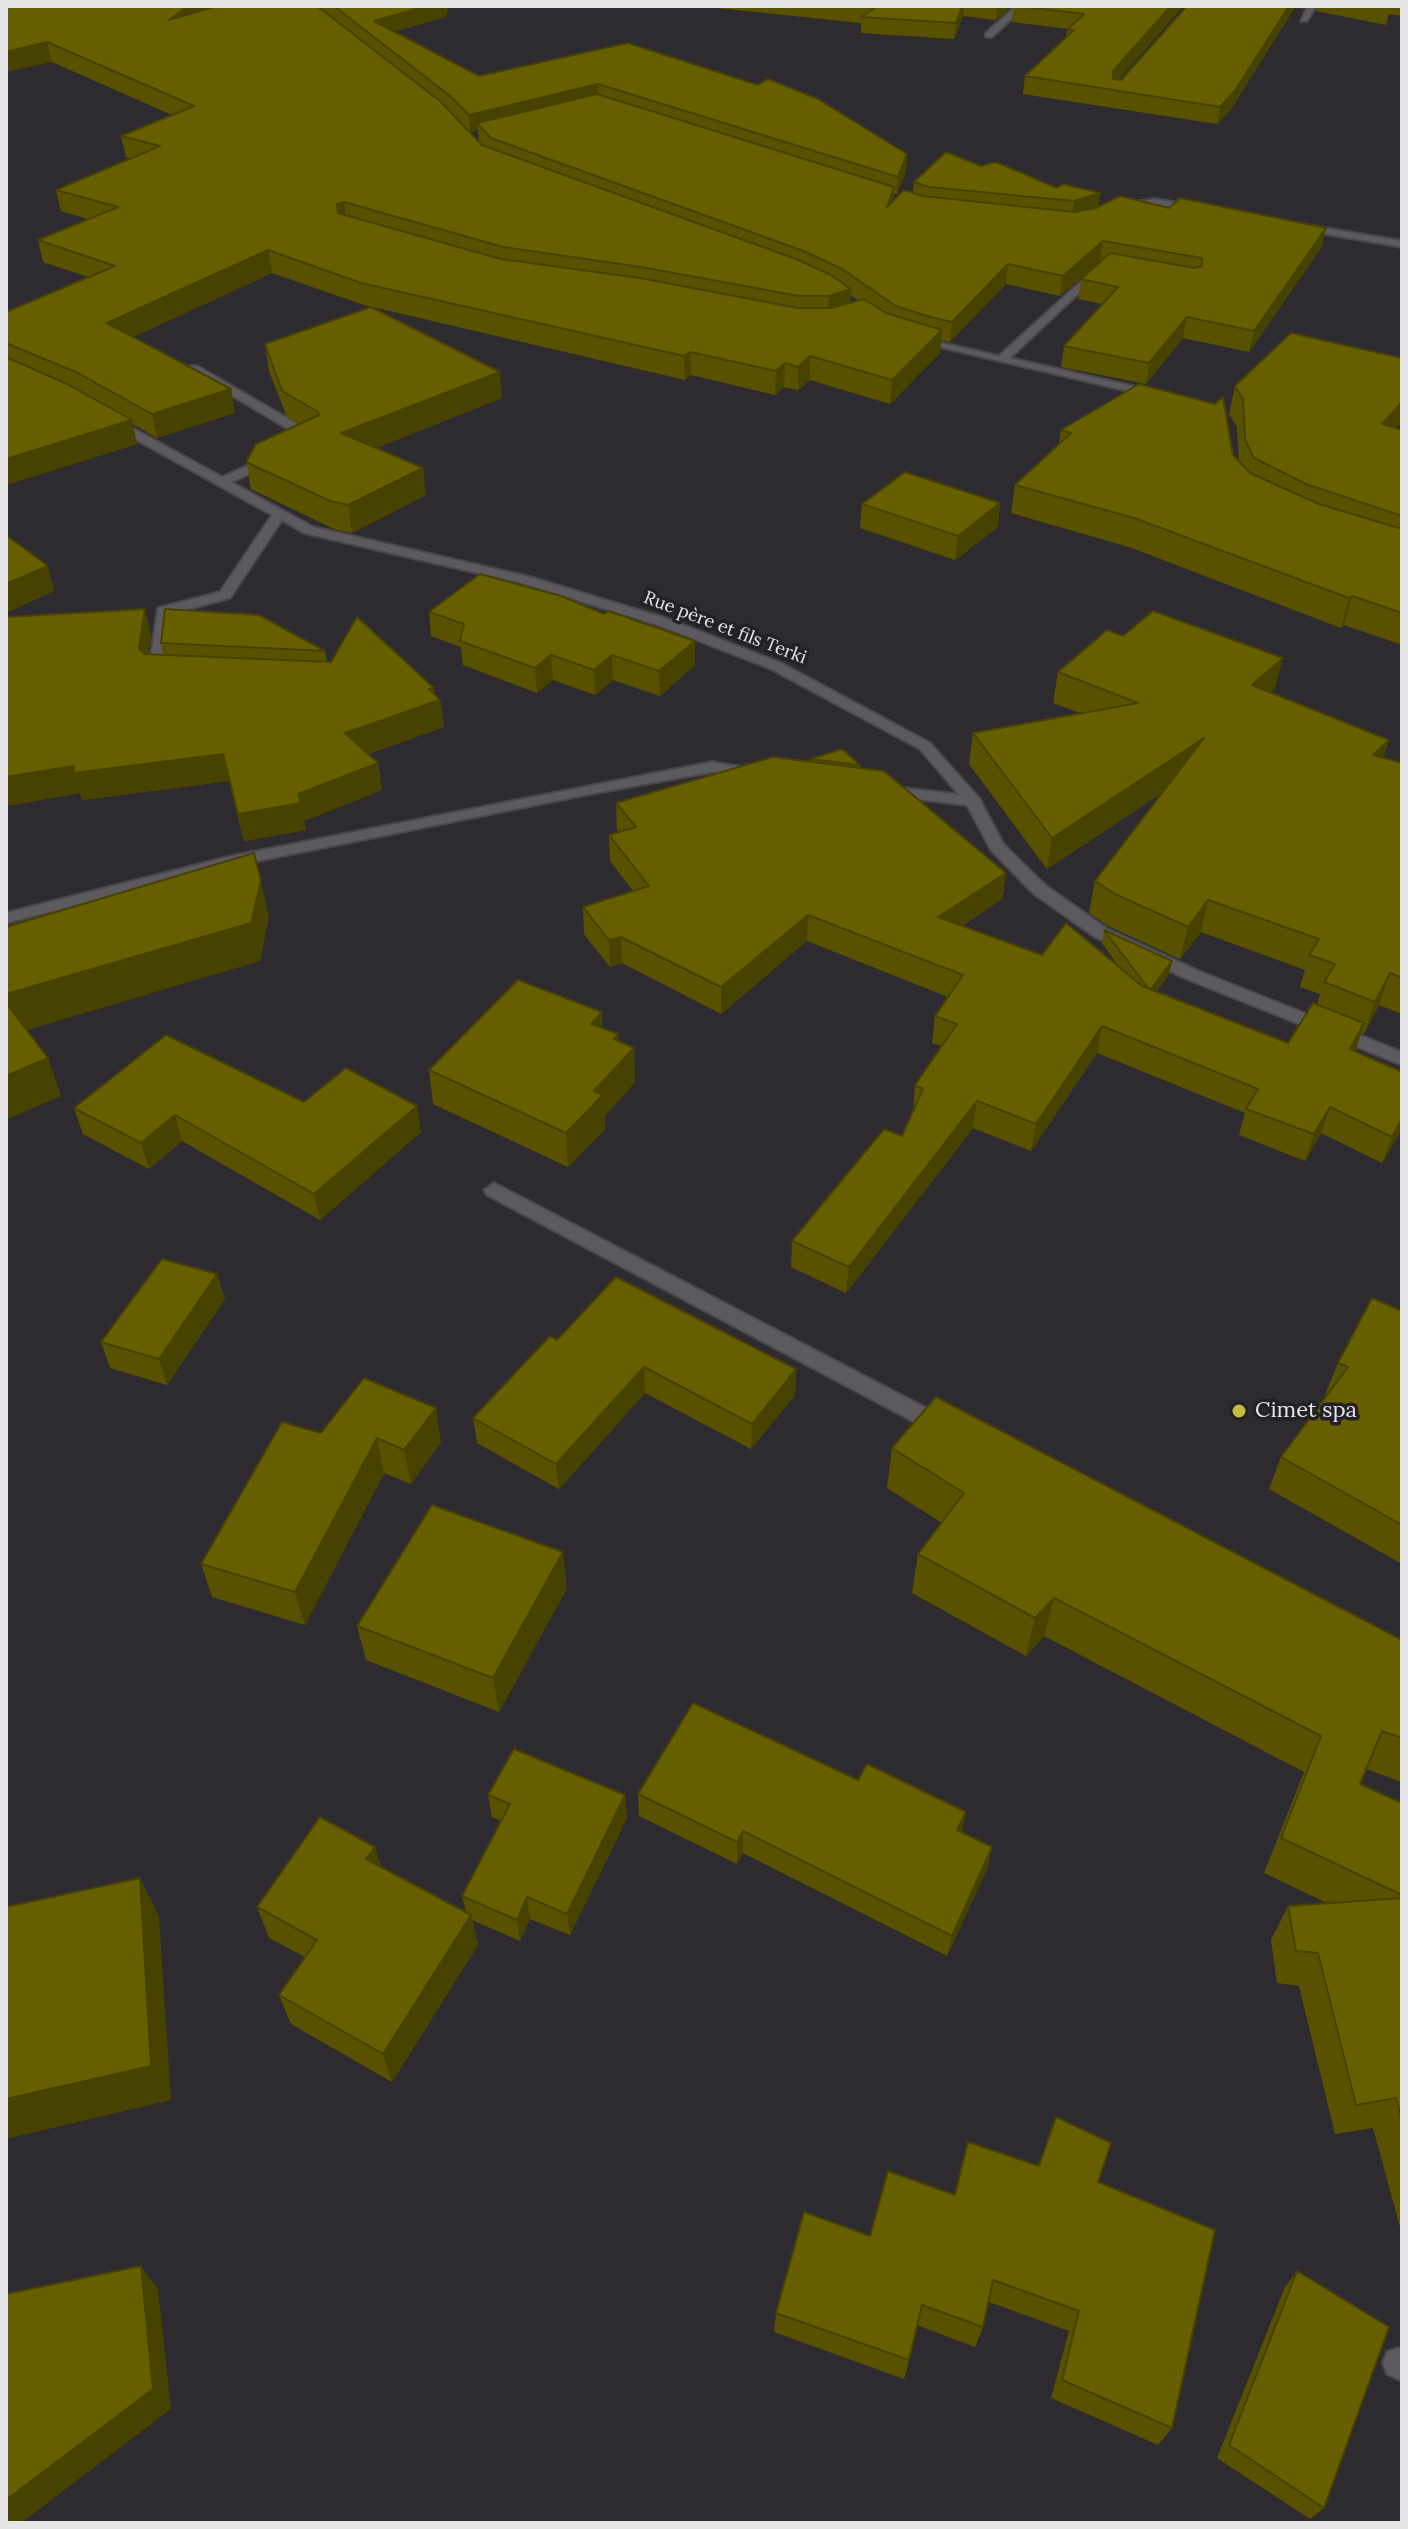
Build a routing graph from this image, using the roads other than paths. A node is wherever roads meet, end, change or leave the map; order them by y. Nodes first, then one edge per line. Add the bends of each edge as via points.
1 (1021, 6) edge
2 (1312, 6) edge
3 (1304, 19) dead end
4 (989, 35) dead end
5 (1107, 212) edge
6 (1216, 212) edge
7 (1293, 226) edge
8 (1402, 244) edge
9 (1117, 266) edge
10 (901, 335) edge
11 (1001, 360) junction
12 (193, 368) edge
13 (1169, 398) edge
14 (104, 416) edge
15 (305, 446) edge
16 (291, 452) edge
17 (220, 482) junction
18 (279, 515) junction
19 (171, 676) edge
20 (770, 777) edge
21 (864, 788) edge
22 (973, 801) junction
23 (6, 918) edge
24 (1402, 1059) edge
25 (494, 1190) dead end
26 (969, 1441) edge

1 - 4 street
2 - 3 street
5 - 6 street via 1138,201
7 - 8 street
9 - 11 street via 1098,269
10 - 11 street
11 - 13 street
12 - 15 street via 309,436 314,441
14 - 17 street, Rue père et fils Terki
16 - 17 street
17 - 18 street, Rue père et fils Terki
18 - 19 street via 225,595 163,611 155,675
18 - 22 street, Rue père et fils Terki via 323,534 541,585 663,622 776,666 925,746
20 - 23 street via 712,767 590,789 232,861
21 - 22 street
22 - 24 street, Rue père et fils Terki via 997,847 1039,889 1101,933
25 - 26 street

